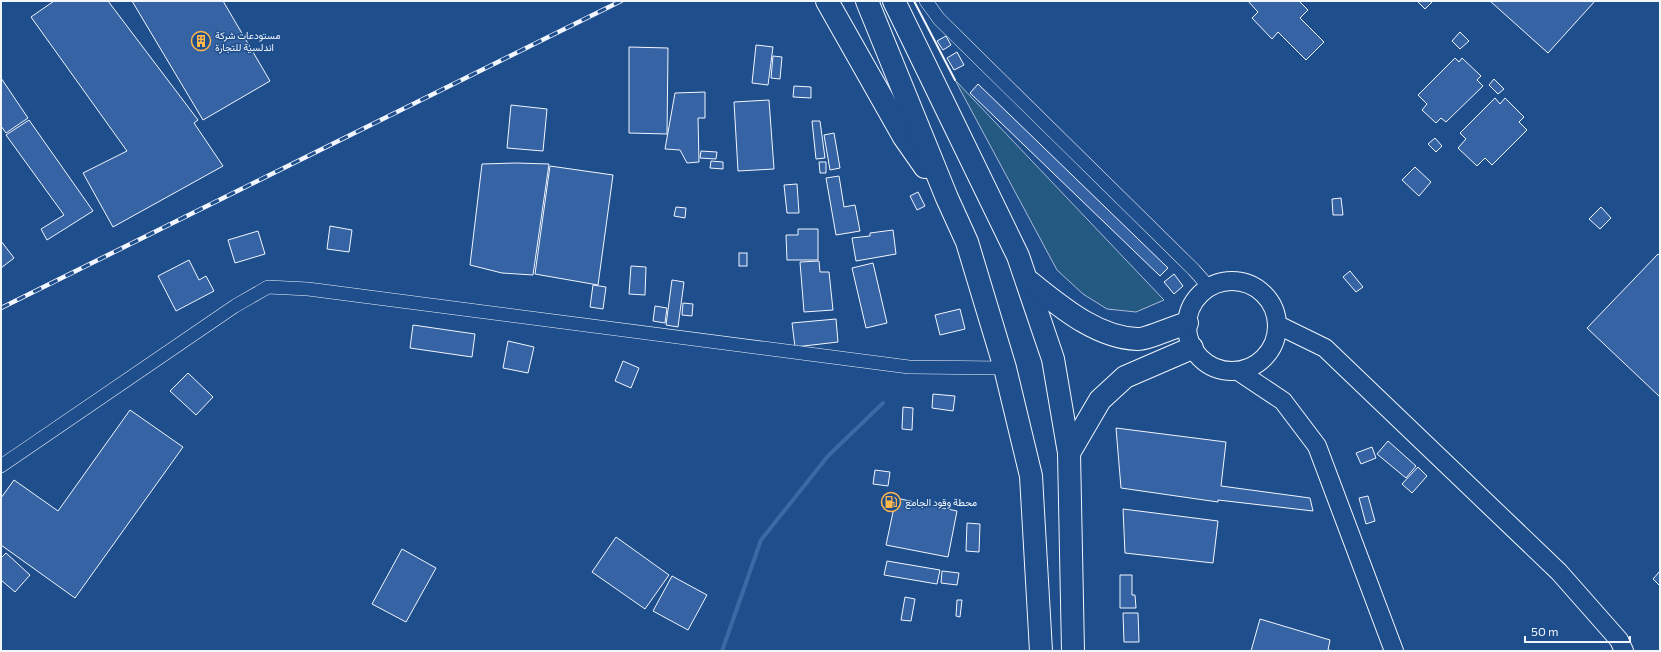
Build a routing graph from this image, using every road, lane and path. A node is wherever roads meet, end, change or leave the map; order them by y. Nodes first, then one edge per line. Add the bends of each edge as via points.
1 (827, 1) edge
2 (867, 1) edge
3 (894, 1) edge
4 (926, 1) edge
5 (947, 198) junction
6 (1027, 280) junction
7 (1209, 287) junction
8 (1187, 323) junction
9 (1278, 325) junction
10 (1192, 348) junction
11 (1005, 368) junction
12 (1238, 371) junction
13 (1069, 453) junction
14 (1, 466) edge
15 (1041, 651) edge
16 (1073, 651) edge
17 (1394, 651) edge
18 (1624, 651) edge

1 - 5 highway via 904,137
2 - 5 highway
3 - 6 highway via 1018,256
4 - 7 street via 939,19
5 - 11 highway via 967,242
6 - 8 highway via 1064,309 1104,332 1138,339
6 - 13 highway via 1054,359
7 - 8 street via 1198,296 1190,309
7 - 9 street via 1222,282 1236,281 1249,284 1261,291 1270,301
8 - 10 street
9 - 12 street via 1271,350 1251,368
9 - 18 street via 1325,348 1559,572 1618,640
10 - 12 street via 1212,367
10 - 13 highway via 1125,377 1100,400
11 - 14 street via 909,367 308,289 268,287 235,306
11 - 15 highway via 1031,476
12 - 17 street via 1283,401 1317,446
13 - 16 highway

